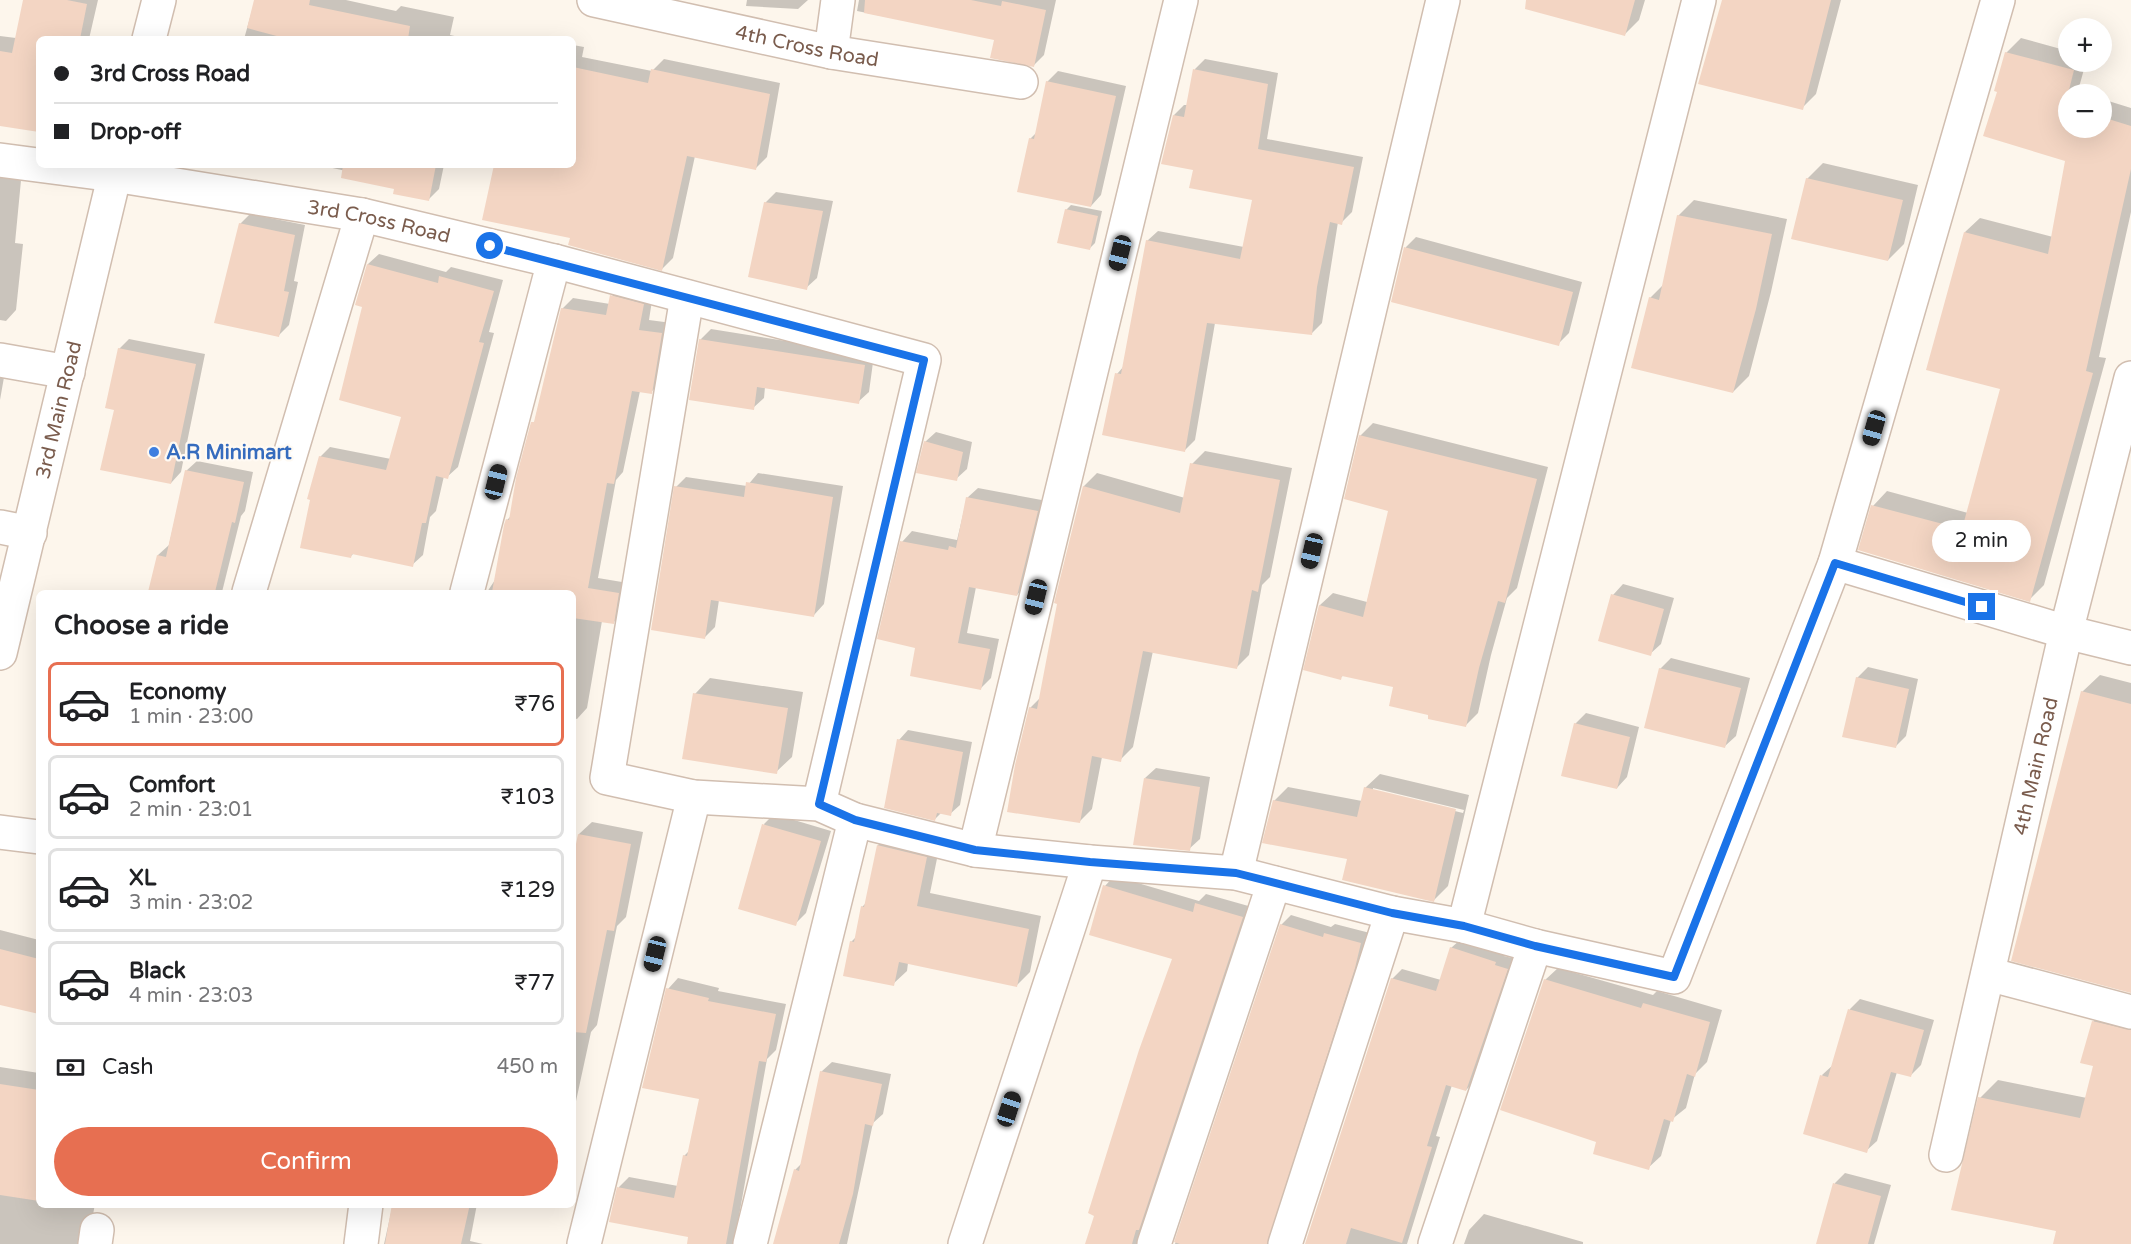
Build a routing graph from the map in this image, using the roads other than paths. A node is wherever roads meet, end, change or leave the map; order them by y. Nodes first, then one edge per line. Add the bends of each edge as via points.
1 (159, 0) edge
2 (594, 0) edge
3 (838, 0) edge
4 (1181, 0) edge
5 (1443, 0) edge
6 (1699, 0) edge
7 (1998, 0) edge
8 (640, 5) edge
9 (150, 36) edge
10 (831, 52) junction
11 (1021, 82) dead end
12 (0, 160) edge
13 (36, 163) edge
14 (93, 168) edge
15 (116, 170) edge
16 (362, 215) junction
17 (554, 261) junction
18 (687, 297) junction
19 (0, 360) edge
20 (68, 372) junction
21 (2131, 378) edge
22 (15, 530) edge
23 (1835, 563) junction
24 (250, 590) edge
25 (468, 590) edge
26 (2067, 632) junction
27 (2131, 648) edge
28 (0, 653) edge
29 (694, 797) junction
30 (819, 804) junction
31 (855, 820) junction
32 (0, 832) edge
33 (36, 837) edge
34 (975, 850) junction
35 (1090, 862) junction
36 (1236, 873) junction
37 (1274, 883) junction
38 (1392, 913) junction
39 (1464, 926) junction
40 (1535, 946) junction
41 (1988, 974) junction
42 (2131, 1012) edge
43 (1946, 1155) dead end
44 (366, 1208) edge
45 (362, 1244) edge
46 (584, 1244) edge
47 (750, 1244) edge
48 (965, 1244) edge
49 (1154, 1244) edge
50 (1285, 1244) edge
51 (1435, 1244) edge

1 - 9 street
2 - 8 street, 4th Cross Road
3 - 10 street
4 - 34 street
5 - 36 street
6 - 39 street
7 - 23 street
8 - 10 street, 4th Cross Road
10 - 11 street, 4th Cross Road
12 - 13 street, 3rd Cross Road
14 - 15 street, 3rd Cross Road
15 - 16 street, 3rd Cross Road
15 - 20 street, 3rd Main Road
16 - 17 street, 3rd Cross Road
16 - 24 street
17 - 18 street, 3rd Cross Road
17 - 25 street
18 - 29 street via 607,778
18 - 30 street, 3rd Cross Road via 924,360
19 - 20 street
20 - 22 street, 3rd Main Road
21 - 26 street, 4th Main Road
22 - 28 street, 3rd Main Road
23 - 26 street
23 - 40 street via 1674,977
26 - 27 street
26 - 41 street, 4th Main Road
29 - 30 street
29 - 46 street
30 - 31 street
31 - 34 street
31 - 47 street
32 - 33 street
34 - 35 street
35 - 36 street
35 - 48 street
36 - 37 street
37 - 38 street
37 - 49 street
38 - 39 street
38 - 50 street
39 - 40 street
40 - 51 street
41 - 42 street
41 - 43 street, 4th Main Road
44 - 45 street

